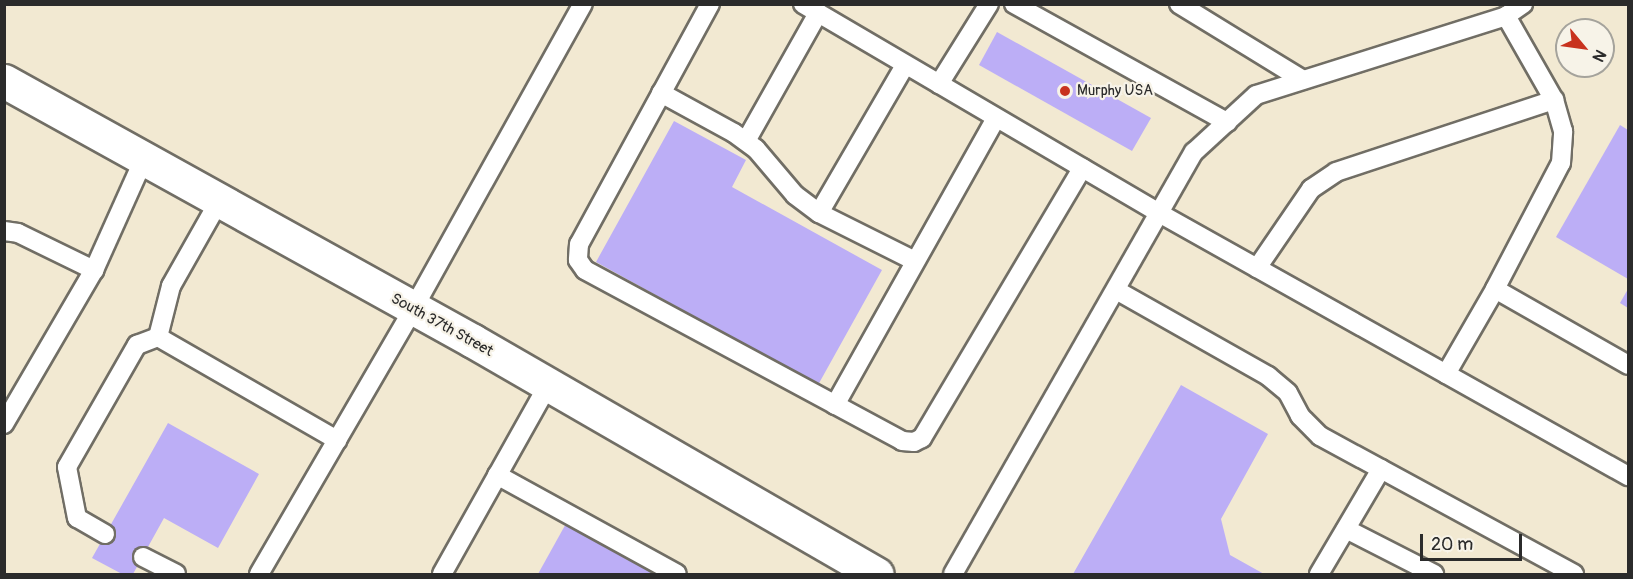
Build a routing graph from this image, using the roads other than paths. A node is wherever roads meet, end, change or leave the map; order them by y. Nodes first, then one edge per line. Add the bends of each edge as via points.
1 (583, 4) edge
2 (710, 4) edge
3 (989, 4) edge
4 (1014, 4) edge
5 (1179, 4) edge
6 (1523, 4) edge
7 (810, 9) edge
8 (1506, 15) junction
9 (905, 65) junction
10 (1303, 80) junction
11 (4, 81) edge
12 (939, 84) junction
13 (661, 93) junction
14 (1554, 100) junction
15 (996, 118) junction
16 (1227, 122) junction
17 (746, 141) junction
18 (144, 159) junction
19 (1082, 168) junction
20 (219, 201) junction
21 (819, 213) junction
22 (1159, 213) junction
23 (4, 231) edge
24 (915, 261) junction
25 (1257, 268) junction
26 (94, 270) junction
27 (1495, 289) junction
28 (1116, 290) junction
29 (413, 309) junction
30 (158, 337) junction
31 (1629, 365) edge
32 (1446, 374) junction
33 (548, 385) junction
34 (835, 405) junction
35 (4, 424) edge
36 (337, 440) junction
37 (1381, 469) junction
38 (497, 475) junction
39 (1629, 476) edge
40 (1346, 529) junction
41 (105, 534) dead end
42 (143, 557) dead end
43 (1546, 568) edge
44 (176, 574) edge
45 (259, 574) edge
46 (442, 574) edge
47 (676, 574) edge
48 (876, 574) edge
49 (953, 574) edge
50 (1319, 574) edge
51 (1434, 574) edge
52 (1574, 574) edge

1 - 29 lane
2 - 13 lane
3 - 12 lane
4 - 16 lane
5 - 10 lane
6 - 8 lane
7 - 9 lane
7 - 17 lane
8 - 10 lane
8 - 14 lane
9 - 12 lane
9 - 21 lane
10 - 16 lane via 1256,95
11 - 18 street, South 37th Street
12 - 15 lane
13 - 17 lane
13 - 34 lane via 579,244 578,260 585,270
14 - 25 lane via 1336,172 1311,189
14 - 27 lane via 1563,131 1561,164
15 - 19 lane
15 - 24 lane
16 - 22 lane via 1194,152
17 - 21 lane via 795,195
18 - 20 street, South 37th Street
18 - 26 lane
19 - 22 lane
19 - 34 lane via 922,438 902,441
20 - 29 street, South 37th Street
20 - 30 lane via 171,286
21 - 24 lane
22 - 25 lane
22 - 28 lane
23 - 26 lane via 18,233
24 - 34 lane
25 - 32 lane
26 - 35 lane
27 - 31 lane
27 - 32 lane
28 - 37 lane via 1268,375 1288,393 1300,416 1320,436
28 - 49 lane
29 - 33 street, South 37th Street
29 - 36 lane
30 - 36 lane
30 - 41 lane via 137,345 67,467 77,518
32 - 39 lane
33 - 38 lane
33 - 48 street, South 37th Street
36 - 45 lane
37 - 40 lane
37 - 43 lane
38 - 46 lane
38 - 47 lane
40 - 50 lane
40 - 51 lane
42 - 44 lane
43 - 52 lane

